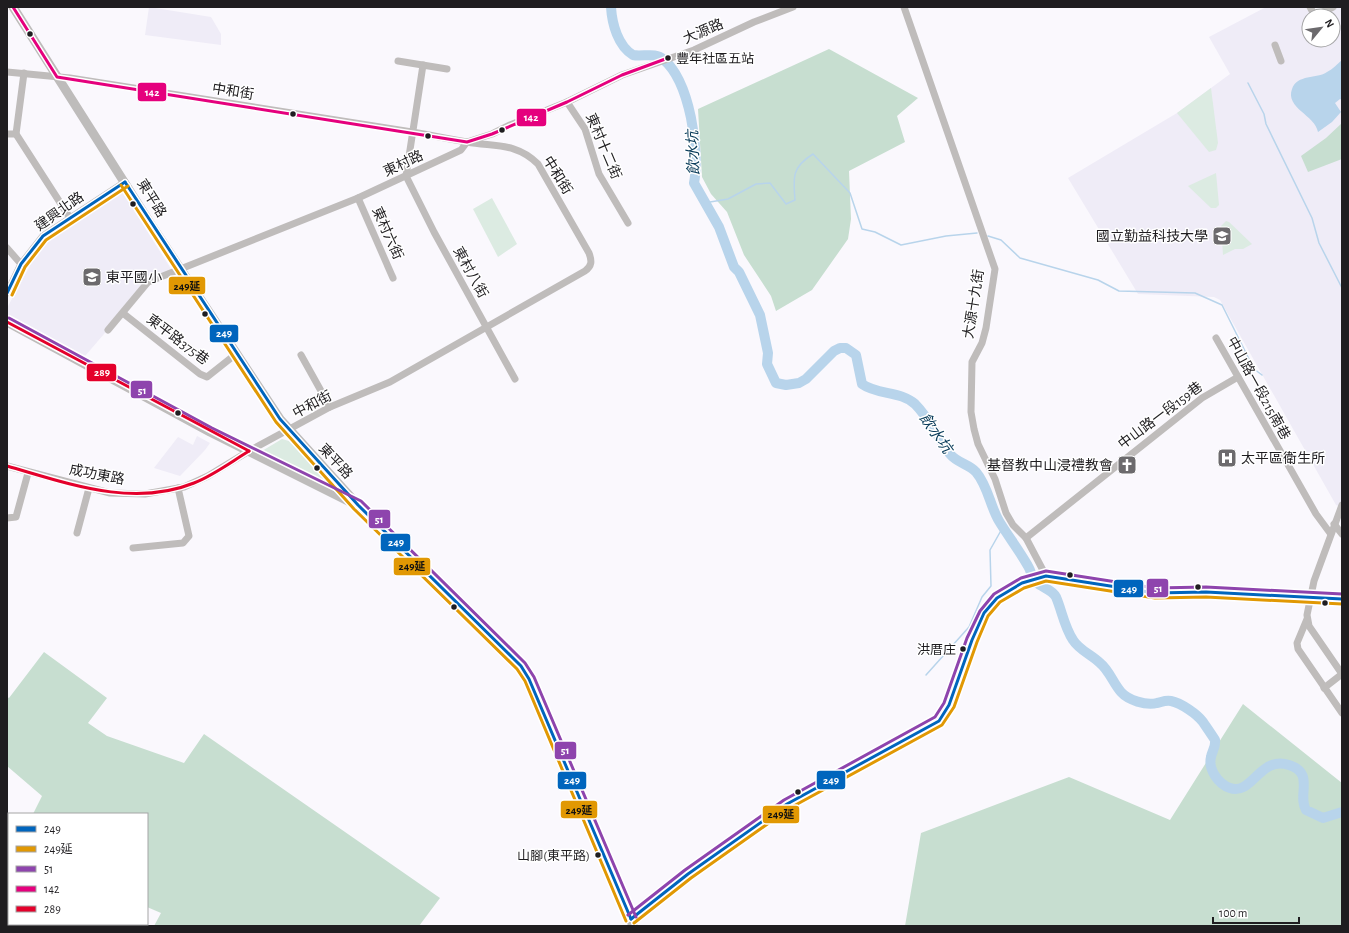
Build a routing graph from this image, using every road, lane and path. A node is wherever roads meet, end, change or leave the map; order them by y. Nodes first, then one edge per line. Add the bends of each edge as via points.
1 (13, 7) edge
2 (793, 7) edge
3 (904, 7) edge
4 (1275, 45) dead end
5 (398, 61) dead end
6 (1281, 61) dead end
7 (652, 64) joint
8 (423, 65) junction
9 (447, 69) dead end
10 (7, 72) edge
11 (24, 73) junction
12 (57, 77) junction
13 (567, 102) junction
14 (412, 132) junction
15 (7, 134) edge
16 (16, 134) junction
17 (467, 142) junction
18 (406, 176) junction
19 (125, 182) junction
20 (358, 198) junction
21 (70, 218) junction
22 (628, 223) dead end
23 (7, 248) edge
24 (21, 264) junction
25 (180, 268) junction
26 (394, 278) dead end
27 (7, 293) edge
28 (124, 314) junction
29 (7, 322) edge
30 (487, 327) junction
31 (108, 330) dead end
32 (1216, 338) dead end
33 (236, 354) junction
34 (300, 355) dead end
35 (1238, 377) junction
36 (515, 379) dead end
37 (330, 407) junction
38 (290, 430) junction
39 (248, 451) junction
40 (7, 466) edge
41 (28, 472) junction
42 (89, 488) junction
43 (178, 488) junction
44 (358, 505) junction
45 (1342, 506) edge
46 (7, 518) edge
47 (1334, 524) junction
48 (77, 533) dead end
49 (1330, 533) junction
50 (1342, 534) edge
51 (1026, 538) junction
52 (133, 548) dead end
53 (1046, 576) junction
54 (1309, 598) junction
55 (1342, 598) edge
56 (1307, 619) junction
57 (1342, 674) edge
58 (1324, 688) junction
59 (1342, 713) edge
60 (632, 922) edge

1 - 12 main road, 東平路
2 - 7 street, 大源路 via 694,50
3 - 51 street, 大源十九街 via 994,269 986,328 972,362 971,412 978,444 995,480 1006,513 1013,525
4 - 6 street
5 - 8 street
7 - 13 street, 東村路 via 622,75
8 - 9 street
8 - 14 street
10 - 11 street, 中和街
11 - 12 street, 中和街
11 - 16 street
12 - 14 street, 中和街
12 - 19 main road, 東平路
13 - 17 street, 東村路
13 - 22 street, 東村十二街 via 585,129 599,174
14 - 17 street, 中和街
14 - 18 street
15 - 16 street
16 - 21 street
17 - 18 street, 東村路 via 461,150
17 - 30 street, 中和街 via 516,148 529,155 546,176 592,262 585,271
18 - 20 street, 東村路
18 - 30 street, 東村八街 via 409,186
19 - 21 street, 建興北路
19 - 25 main road, 東平路
20 - 25 street, 東村路
20 - 26 street, 東村六街
21 - 24 street, 建興北路 via 43,236
23 - 24 street
24 - 27 street, 建興北路
25 - 28 street via 148,282
25 - 33 main road, 東平路
28 - 31 street
28 - 33 street, 東平路375巷 via 207,377
29 - 39 main road
30 - 36 street, 東村八街
30 - 37 street, 中和街 via 385,385
32 - 35 street, 中山路一段215南巷
33 - 38 main road, 東平路
34 - 37 street
35 - 49 street, 中山路一段215南巷 via 1316,514
35 - 51 street, 中山路一段159巷 via 1197,402
37 - 38 street, 中和街
38 - 39 street, 成功東路
38 - 44 main road, 東平路
39 - 43 street, 成功東路 via 208,476
39 - 44 main road
40 - 41 street, 成功東路
41 - 42 street, 成功東路
41 - 46 street via 16,517
42 - 43 street, 成功東路 via 110,493 139,494
42 - 48 street
43 - 52 street via 189,536 183,543
44 - 60 main road, 東平路 via 522,666
45 - 47 street
47 - 49 street
47 - 50 street
49 - 54 street
51 - 53 street, 大源十九街
53 - 54 main road via 1155,593 1206,592
53 - 60 main road via 1022,583 997,598 984,614 972,640 950,705 939,721 787,804 688,874
54 - 55 main road
54 - 56 street
56 - 57 street via 1309,626
56 - 58 street via 1297,644 1298,649
57 - 58 street
58 - 59 street

